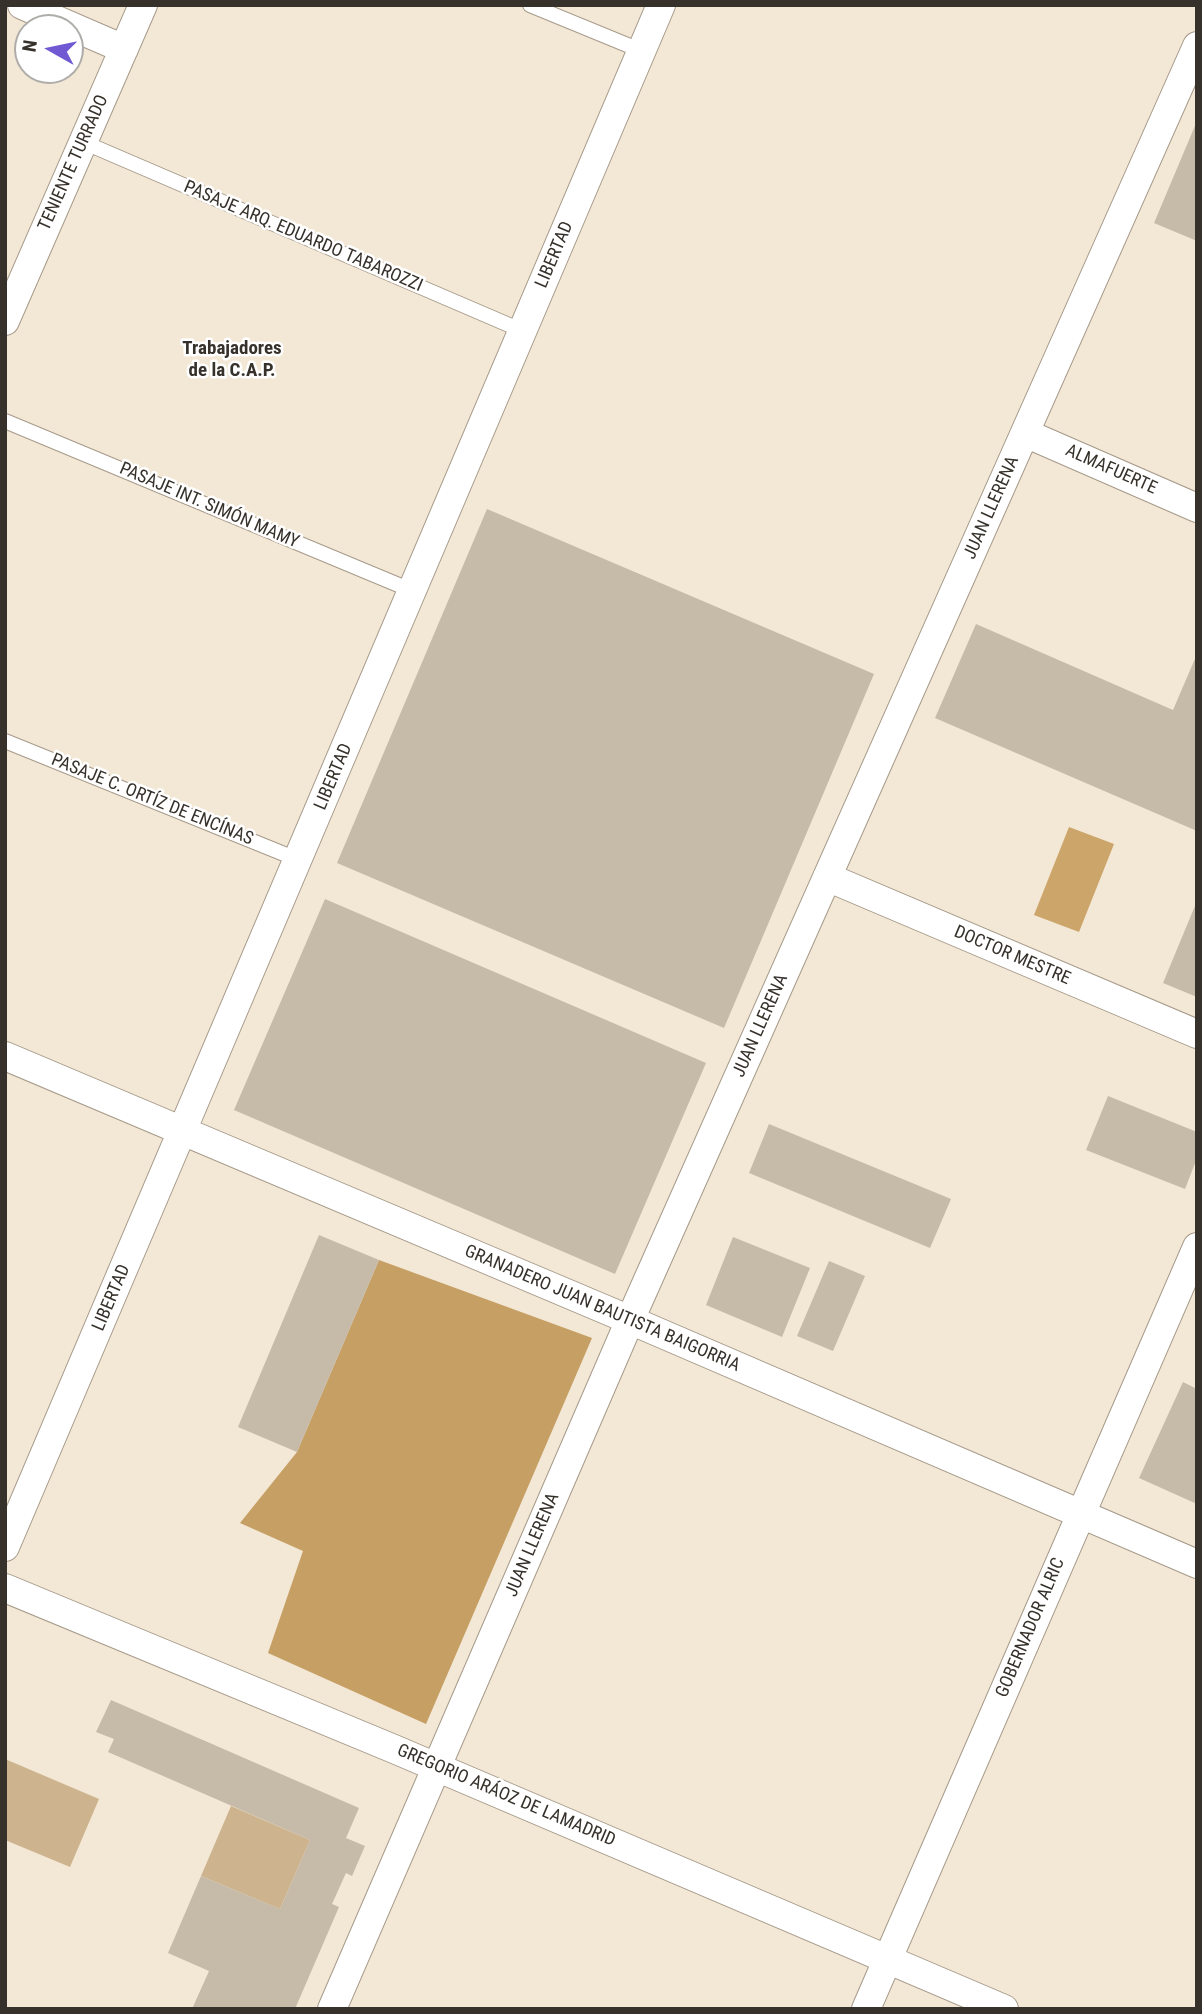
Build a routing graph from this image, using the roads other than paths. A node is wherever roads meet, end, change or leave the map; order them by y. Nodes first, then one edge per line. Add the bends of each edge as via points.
1 (22, 5) edge
2 (143, 5) edge
3 (530, 5) edge
4 (661, 5) edge
5 (1197, 46) edge
6 (124, 48) junction
7 (642, 51) junction
8 (83, 142) junction
9 (5, 321) edge
10 (523, 331) junction
11 (5, 421) edge
12 (1025, 433) junction
13 (1197, 508) edge
14 (412, 591) junction
15 (5, 741) edge
16 (299, 860) junction
17 (827, 877) junction
18 (1197, 1034) edge
19 (5, 1056) edge
20 (183, 1132) junction
21 (1197, 1247) edge
22 (630, 1320) junction
23 (1081, 1514) junction
24 (5, 1548) edge
25 (1197, 1564) edge
26 (5, 1588) edge
27 (436, 1767) junction
28 (888, 1958) junction
29 (332, 2009) edge
30 (866, 2009) edge
31 (1004, 2009) edge

1 - 6 street
2 - 6 street, TENIENTE TURRADO
3 - 7 lane
4 - 7 street, LIBERTAD
5 - 12 street, JUAN LLERENA
6 - 8 street, TENIENTE TURRADO
7 - 10 street, LIBERTAD
8 - 9 street, TENIENTE TURRADO
8 - 10 lane, PASAJE ARQ. EDUARDO TABAROZZI
10 - 14 street, LIBERTAD
11 - 14 lane, PASAJE INT. SIMÓN MAMY
12 - 13 street, ALMAFUERTE
12 - 17 street, JUAN LLERENA
14 - 16 street, LIBERTAD
15 - 16 lane, PASAJE C. ORTÍZ DE ENCÍNAS
16 - 20 street, LIBERTAD
17 - 18 street, DOCTOR MESTRE
17 - 22 street, JUAN LLERENA
19 - 20 street, GRANADERO JUAN BAUTISTA BAIGORRIA
20 - 22 street, GRANADERO JUAN BAUTISTA BAIGORRIA
20 - 24 street, LIBERTAD
21 - 23 street, GOBERNADOR ALRIC
22 - 23 street, GRANADERO JUAN BAUTISTA BAIGORRIA
22 - 27 street, JUAN LLERENA
23 - 25 street, GRANADERO JUAN BAUTISTA BAIGORRIA
23 - 28 street, GOBERNADOR ALRIC
26 - 27 street, GREGORIO ARÁOZ DE LAMADRID
27 - 28 street, GREGORIO ARÁOZ DE LAMADRID
27 - 29 street, JUAN LLERENA
28 - 30 street, GOBERNADOR ALRIC
28 - 31 street, GREGORIO ARÁOZ DE LAMADRID

